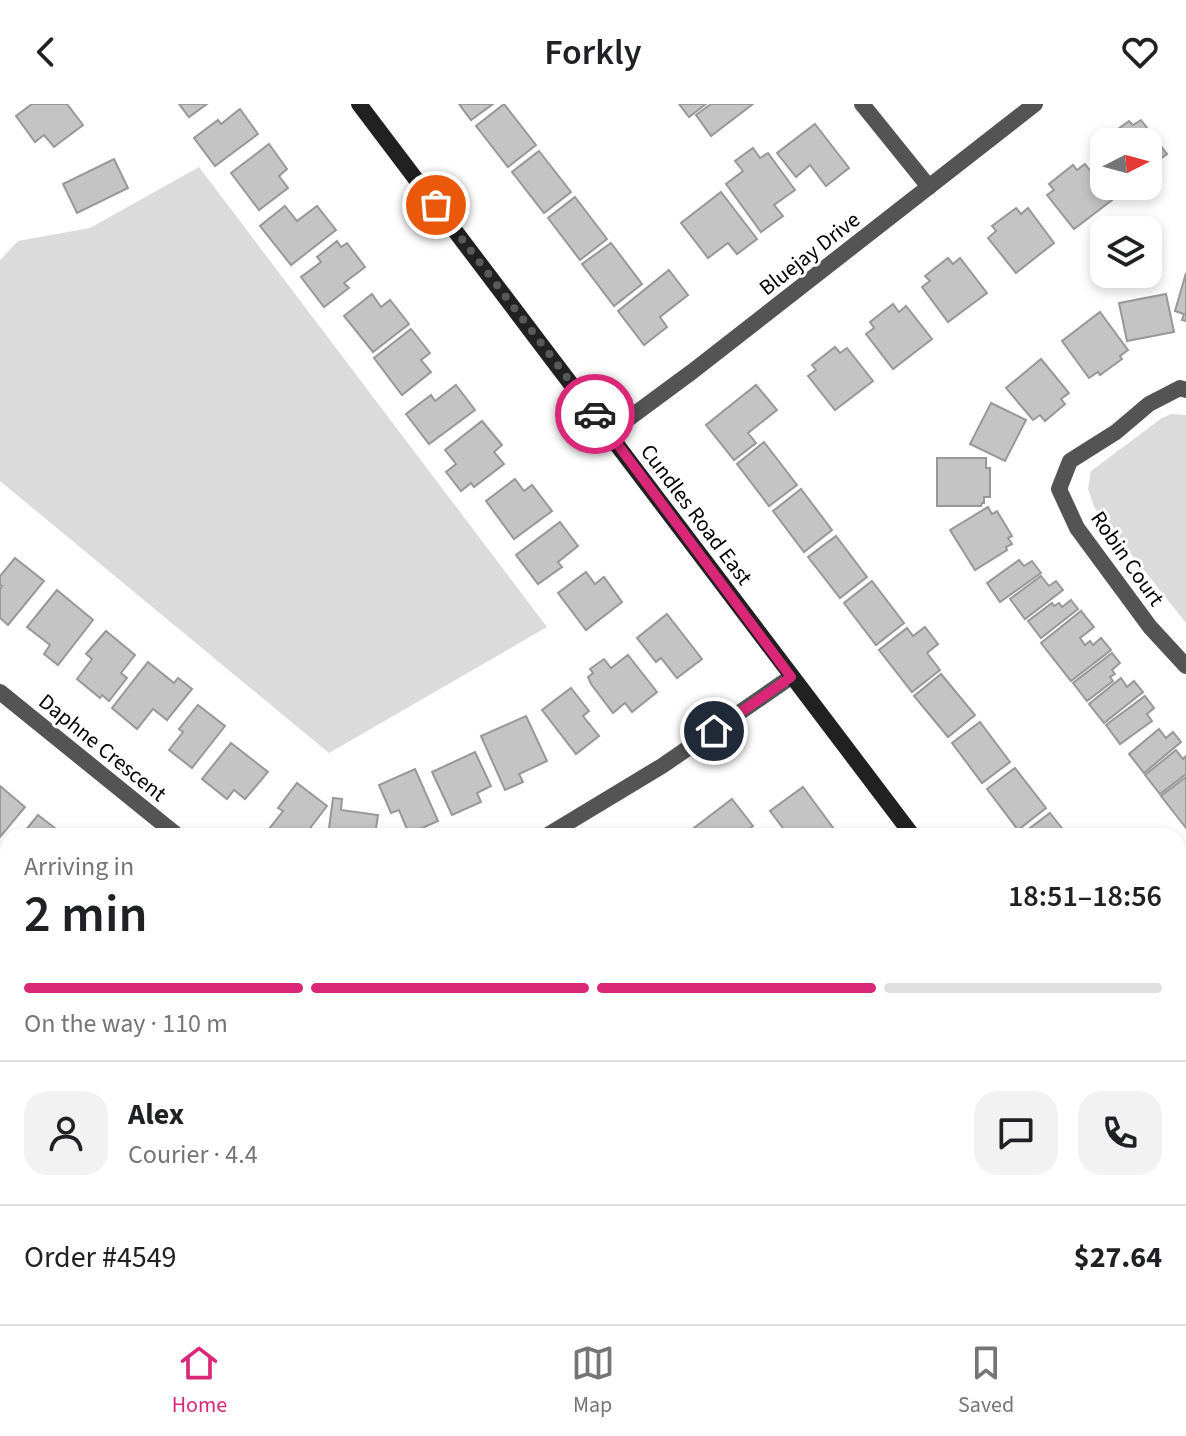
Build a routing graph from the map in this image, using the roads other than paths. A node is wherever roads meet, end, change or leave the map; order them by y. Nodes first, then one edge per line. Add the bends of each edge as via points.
1 (359, 104) edge
2 (862, 104) edge
3 (1035, 104) edge
4 (929, 187) junction
5 (1186, 390) edge
6 (609, 433) junction
7 (1186, 666) edge
8 (791, 677) junction
9 (0, 692) edge
10 (168, 828) edge
11 (559, 828) edge
12 (907, 828) edge

1 - 6 main road, Cundles Road East
2 - 4 street
3 - 4 street, Bluejay Drive
4 - 6 street, Bluejay Drive
5 - 7 street, Robin Court via 1149,404 1070,461 1059,489 1077,528 1150,627
6 - 8 main road, Cundles Road East
8 - 11 street via 662,766
8 - 12 main road, Cundles Road East
9 - 10 street, Daphne Crescent

